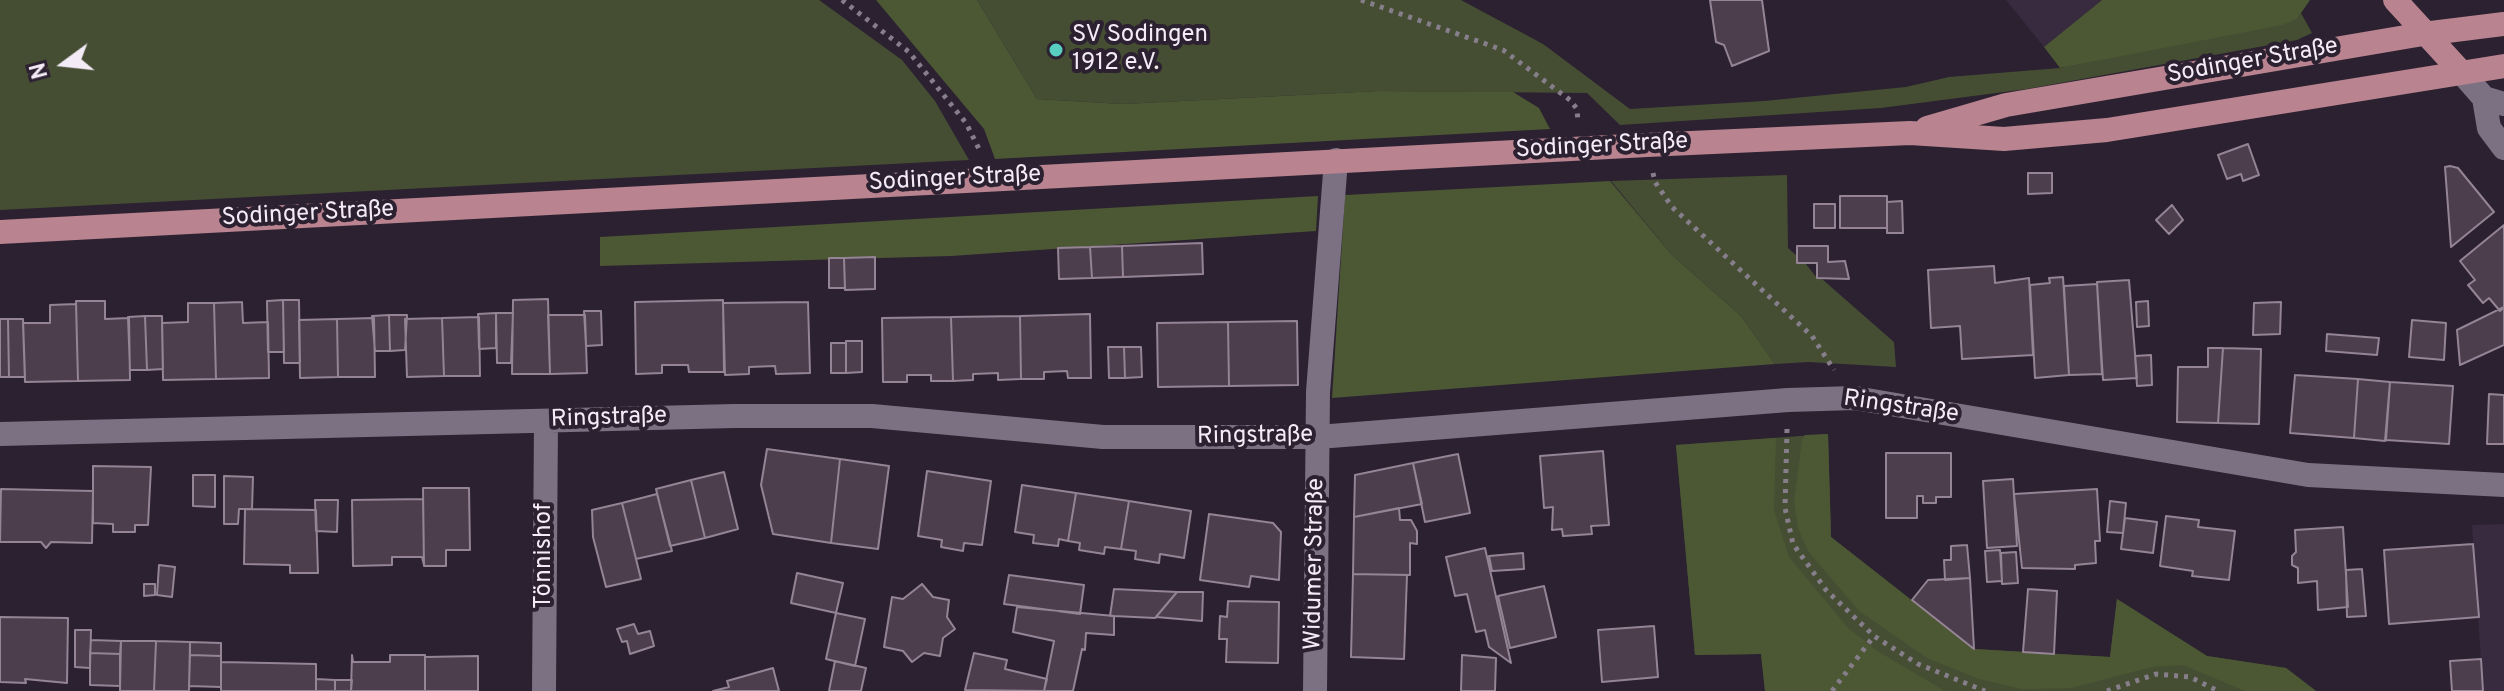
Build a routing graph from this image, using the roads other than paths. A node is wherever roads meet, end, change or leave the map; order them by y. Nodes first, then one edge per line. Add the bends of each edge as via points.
1 (2395, 0) edge
2 (2504, 24) edge
3 (2423, 34) junction
4 (2504, 66) edge
5 (2462, 73) junction
6 (2494, 101) edge
7 (1910, 133) junction
8 (2504, 148) edge
9 (1336, 160) junction
10 (0, 232) edge
11 (546, 421) junction
12 (0, 434) edge
13 (1318, 437) junction
14 (2504, 485) edge
15 (544, 691) edge
16 (1315, 691) edge

1 - 3 main road
2 - 3 main road, Sodinger Straße
3 - 5 main road
3 - 7 main road, Sodinger Straße via 2006,105
4 - 5 main road, Sodinger Straße
5 - 6 street
5 - 7 main road, Sodinger Straße via 2107,130 2004,139
6 - 8 street via 2489,128
7 - 9 main road, Sodinger Straße
9 - 10 main road, Sodinger Straße
9 - 13 street, Widumer Straße
11 - 12 street, Ringstraße
11 - 13 street, Ringstraße via 872,416 1103,437
11 - 15 street, Tönnishof
13 - 14 street, Ringstraße via 1855,398 2308,475
13 - 16 street, Widumer Straße

